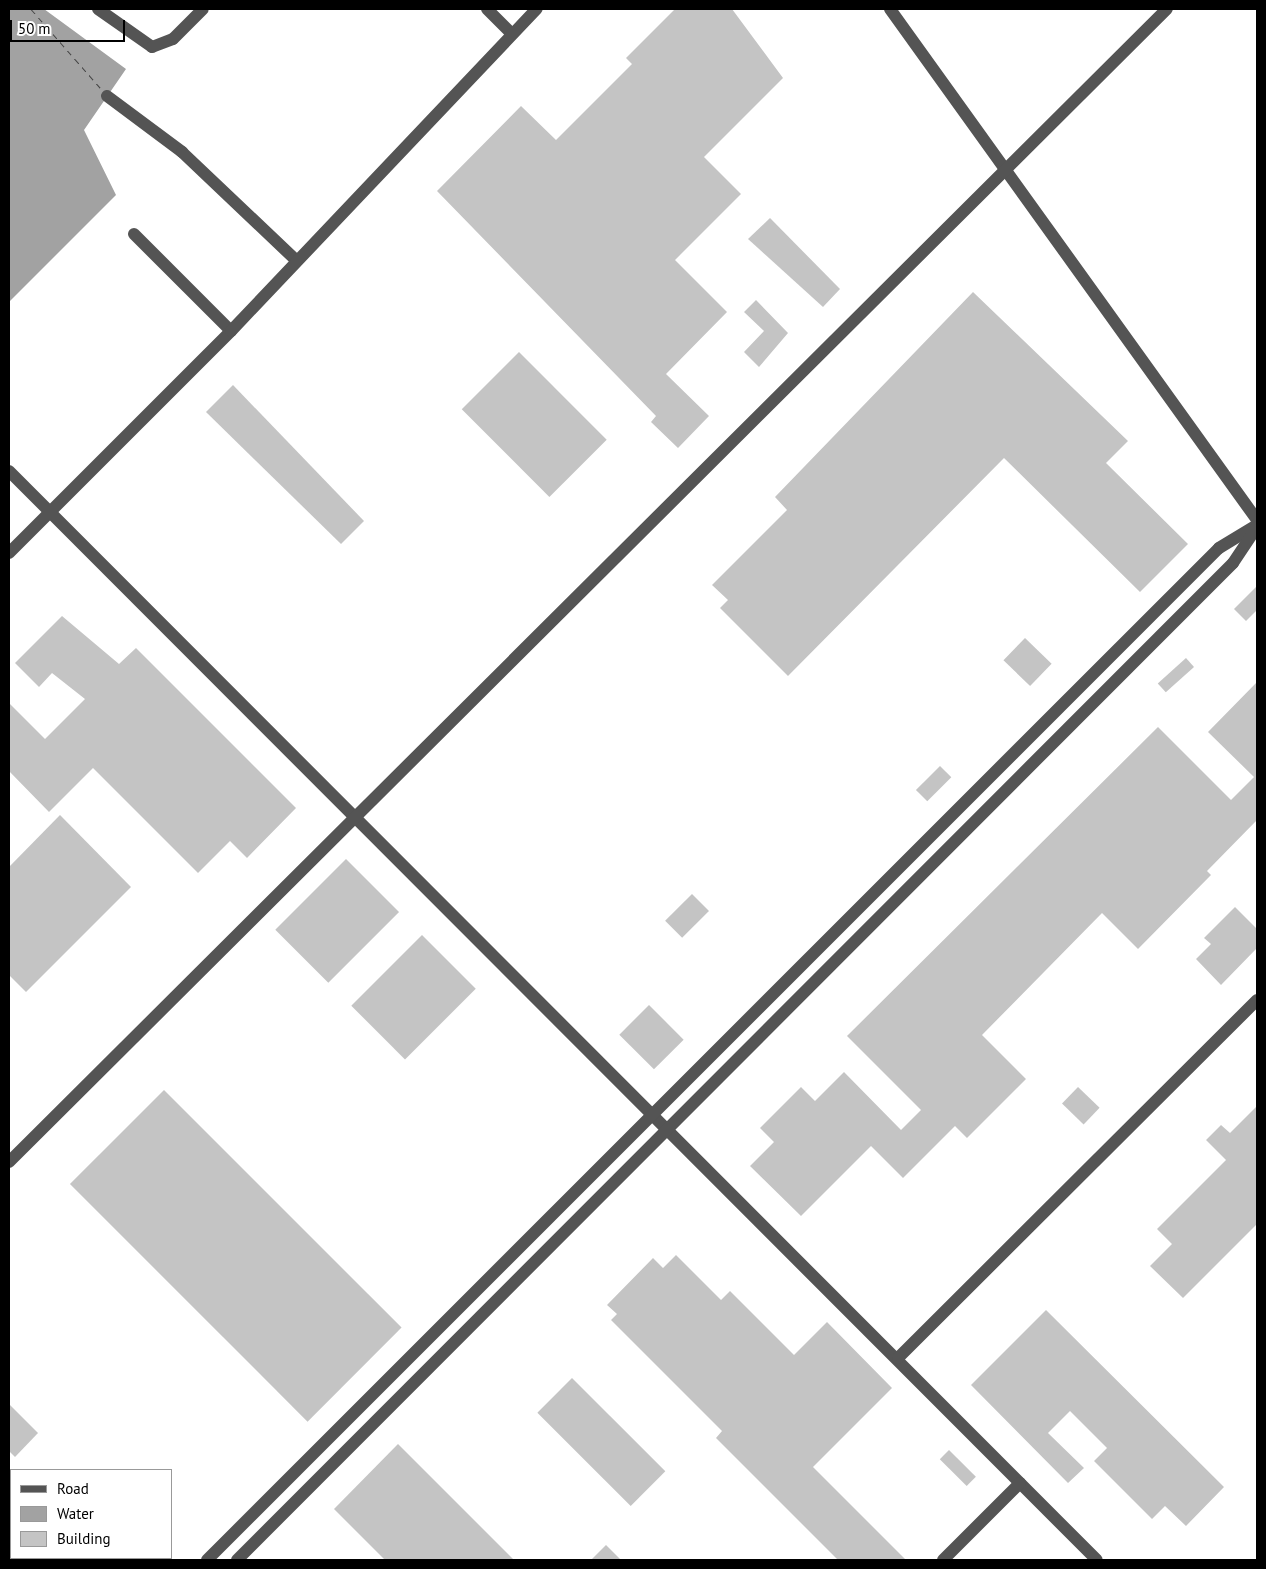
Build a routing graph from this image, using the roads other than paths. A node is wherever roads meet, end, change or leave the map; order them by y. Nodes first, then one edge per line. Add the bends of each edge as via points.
1 (98, 9) edge
2 (203, 9) edge
3 (487, 9) edge
4 (536, 9) edge
5 (890, 9) edge
6 (1167, 9) edge
7 (512, 34) junction
8 (108, 96) dead end
9 (1006, 171) junction
10 (134, 234) dead end
11 (297, 261) junction
12 (231, 331) junction
13 (9, 471) edge
14 (50, 512) junction
15 (1257, 520) edge
16 (1257, 526) edge
17 (9, 553) edge
18 (356, 815) junction
19 (1257, 1000) edge
20 (652, 1116) junction
21 (668, 1132) junction
22 (9, 1162) edge
23 (898, 1358) junction
24 (1020, 1483) junction
25 (207, 1560) edge
26 (237, 1560) edge
27 (943, 1560) edge
28 (1097, 1560) edge

1 - 2 street via 152,46 173,39
3 - 7 street
4 - 7 street
5 - 9 street
6 - 9 street
7 - 11 street
8 - 11 street via 165,137
9 - 15 street
9 - 18 street
10 - 12 street
11 - 12 street
12 - 14 street
13 - 14 street
14 - 17 street
14 - 18 street
16 - 20 street via 1219,548
16 - 21 street via 1233,563
18 - 20 street
18 - 22 street
19 - 23 street
20 - 21 street
20 - 25 street
21 - 23 street
21 - 26 street
23 - 24 street
24 - 27 street
24 - 28 street

